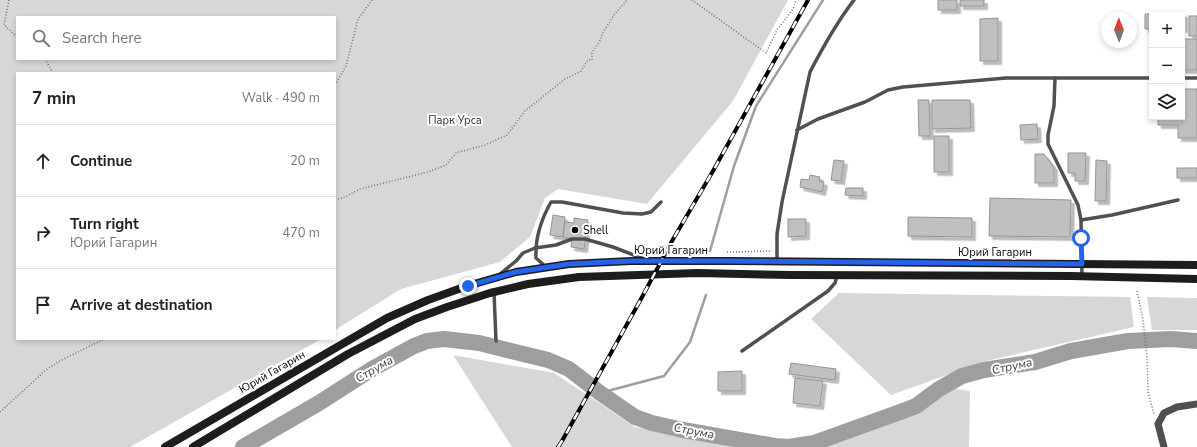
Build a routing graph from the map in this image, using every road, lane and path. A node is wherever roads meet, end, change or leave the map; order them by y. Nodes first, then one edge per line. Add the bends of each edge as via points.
1 (9, 0) edge
2 (372, 0) edge
3 (628, 0) edge
4 (692, 0) edge
5 (796, 0) edge
6 (854, 0) edge
7 (16, 36) edge
8 (46, 60) edge
9 (52, 72) edge
10 (1055, 78) junction
11 (1149, 78) edge
12 (1185, 78) edge
13 (1197, 78) edge
14 (336, 83) edge
15 (797, 130) junction
16 (336, 200) edge
17 (1178, 200) dead end
18 (661, 202) dead end
19 (1081, 220) junction
20 (536, 248) junction
21 (777, 250) junction
22 (688, 252) dead end
23 (727, 252) dead end
24 (630, 253) junction
25 (651, 261) junction
26 (777, 262) junction
27 (1082, 264) junction
28 (1197, 265) edge
29 (546, 267) junction
30 (837, 275) junction
31 (1082, 277) junction
32 (495, 278) junction
33 (1197, 279) edge
34 (1138, 291) dead end
35 (494, 292) junction
36 (102, 340) edge
37 (496, 341) dead end
38 (742, 351) dead end
39 (1197, 404) edge
40 (0, 412) edge
41 (1158, 424) junction
42 (165, 447) edge
43 (193, 447) edge
44 (1164, 447) edge

1 - 7 path via 4,25
2 - 14 path via 358,19 346,66
3 - 16 path via 614,15 602,34 592,53 592,60 588,60 581,71 565,79 525,111 507,135 485,145 456,153 446,164 428,172 360,189
4 - 5 path via 766,53
6 - 15 lane via 844,12 810,72
8 - 9 path
10 - 11 lane
10 - 15 lane via 1006,78 888,90
10 - 19 lane via 1048,144 1078,205
12 - 13 lane
15 - 21 lane via 782,202
17 - 19 lane
18 - 20 lane via 651,212 642,214 551,202
19 - 27 lane
20 - 24 lane via 572,239 585,239
20 - 29 lane via 536,258
20 - 32 lane via 523,253
21 - 23 path
21 - 26 lane
22 - 24 path
24 - 25 lane
25 - 26 street, Юрий Гагарин
25 - 29 street, Юрий Гагарин
26 - 27 street, Юрий Гагарин
27 - 28 street, Юрий Гагарин
27 - 31 lane
29 - 32 street, Юрий Гагарин
30 - 31 street, Юрий Гагарин
30 - 35 street, Юрий Гагарин via 698,273 579,277
30 - 38 lane via 828,291
31 - 33 street, Юрий Гагарин
32 - 42 street, Юрий Гагарин via 428,300 387,318
34 - 41 path via 1147,356 1148,392
35 - 37 lane
35 - 43 street, Юрий Гагарин via 440,310 387,333
36 - 40 path via 46,370
39 - 41 street via 1177,407 1164,413
41 - 44 street

